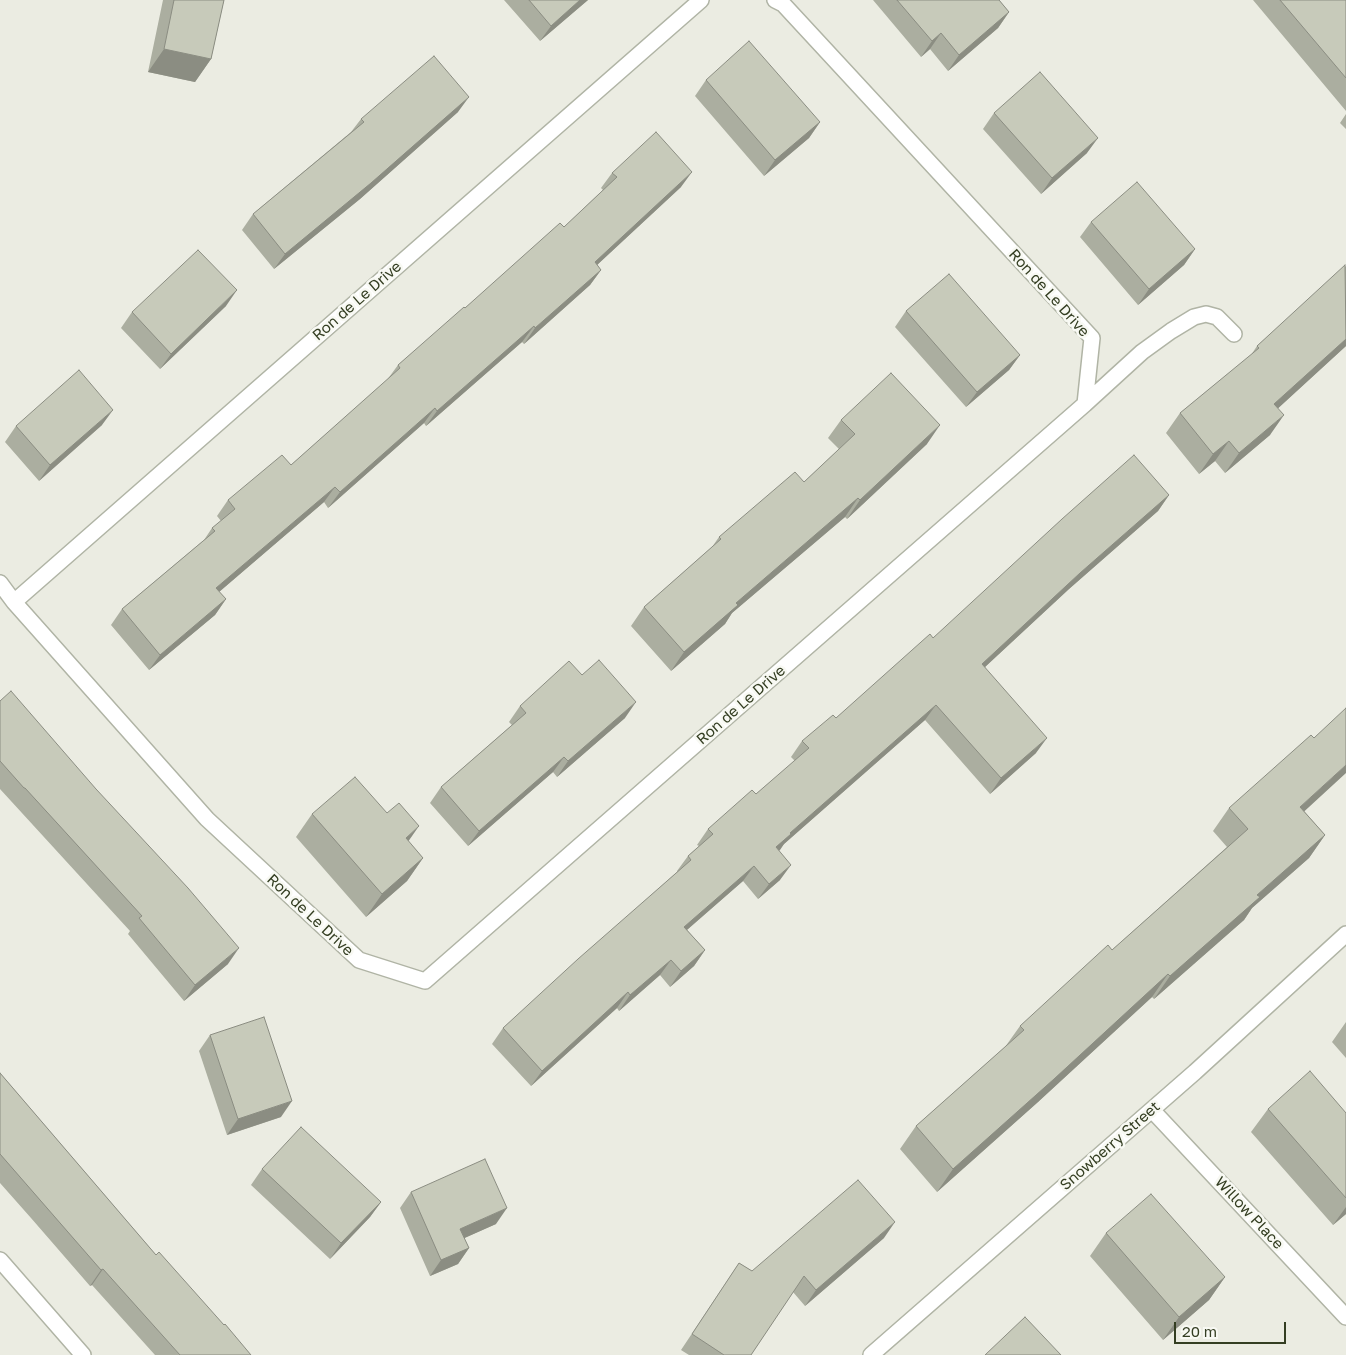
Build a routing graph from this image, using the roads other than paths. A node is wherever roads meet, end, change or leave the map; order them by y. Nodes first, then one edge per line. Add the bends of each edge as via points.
1 (701, 0) edge
2 (776, 0) edge
3 (1234, 334) dead end
4 (1084, 404) junction
5 (0, 583) edge
6 (14, 602) junction
7 (1346, 934) edge
8 (1152, 1110) junction
9 (0, 1260) edge
10 (1346, 1317) edge
11 (83, 1355) edge
12 (871, 1355) edge

1 - 6 street, Ron de Le Drive
2 - 4 street, Ron de Le Drive via 1092,338
3 - 4 street via 1217,316 1194,317 1142,352
4 - 6 street, Ron de Le Drive via 425,981 359,960 207,819
5 - 6 street, Ron de Le Drive
7 - 8 street, Snowberry Street
8 - 10 street, Willow Place
8 - 12 street, Snowberry Street
9 - 11 street

